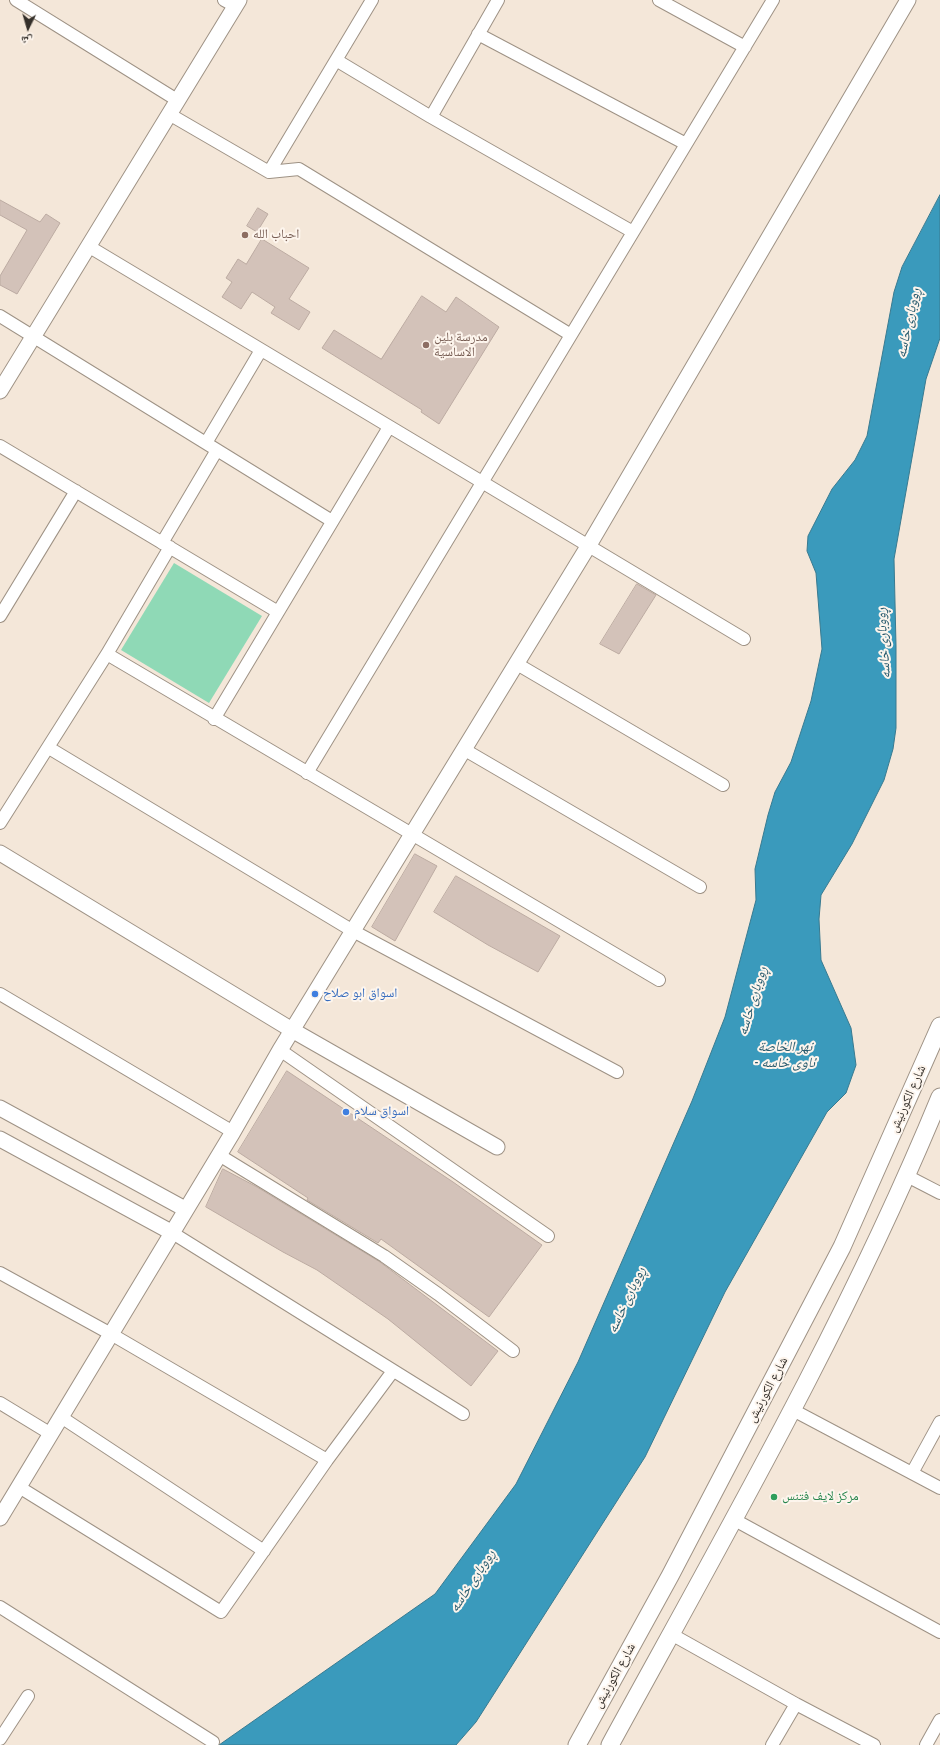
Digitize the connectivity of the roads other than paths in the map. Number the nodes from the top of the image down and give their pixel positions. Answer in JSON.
{"nodes":[{"id":1,"x":16,"y":0,"type":"edge"},
{"id":2,"x":372,"y":0,"type":"edge"},
{"id":3,"x":498,"y":0,"type":"edge"},
{"id":4,"x":659,"y":0,"type":"edge"},
{"id":5,"x":773,"y":0,"type":"edge"},
{"id":6,"x":233,"y":2,"type":"edge"},
{"id":7,"x":903,"y":2,"type":"edge"},
{"id":8,"x":478,"y":34,"type":"junction"},
{"id":9,"x":745,"y":47,"type":"junction"},
{"id":10,"x":336,"y":60,"type":"junction"},
{"id":11,"x":178,"y":100,"type":"junction"},
{"id":12,"x":169,"y":114,"type":"junction"},
{"id":13,"x":431,"y":117,"type":"junction"},
{"id":14,"x":686,"y":144,"type":"junction"},
{"id":15,"x":269,"y":172,"type":"junction"},
{"id":16,"x":633,"y":232,"type":"junction"},
{"id":17,"x":88,"y":246,"type":"junction"},
{"id":18,"x":0,"y":316,"type":"edge"},
{"id":19,"x":571,"y":335,"type":"junction"},
{"id":20,"x":34,"y":336,"type":"junction"},
{"id":21,"x":261,"y":350,"type":"junction"},
{"id":22,"x":0,"y":391,"type":"edge"},
{"id":23,"x":389,"y":427,"type":"junction"},
{"id":24,"x":206,"y":442,"type":"junction"},
{"id":25,"x":0,"y":446,"type":"edge"},
{"id":26,"x":217,"y":450,"type":"junction"},
{"id":27,"x":482,"y":483,"type":"junction"},
{"id":28,"x":76,"y":491,"type":"junction"},
{"id":29,"x":332,"y":521,"type":"junction"},
{"id":30,"x":166,"y":545,"type":"junction"},
{"id":31,"x":588,"y":545,"type":"junction"},
{"id":32,"x":278,"y":612,"type":"junction"},
{"id":33,"x":0,"y":616,"type":"edge"},
{"id":34,"x":744,"y":639,"type":"dead end"},
{"id":35,"x":107,"y":654,"type":"junction"},
{"id":36,"x":517,"y":664,"type":"junction"},
{"id":37,"x":214,"y":719,"type":"junction"},
{"id":38,"x":48,"y":748,"type":"junction"},
{"id":39,"x":465,"y":750,"type":"junction"},
{"id":40,"x":307,"y":773,"type":"junction"},
{"id":41,"x":723,"y":785,"type":"dead end"},
{"id":42,"x":0,"y":823,"type":"edge"},
{"id":43,"x":412,"y":835,"type":"junction"},
{"id":44,"x":2,"y":857,"type":"edge"},
{"id":45,"x":700,"y":888,"type":"dead end"},
{"id":46,"x":353,"y":931,"type":"junction"},
{"id":47,"x":659,"y":980,"type":"dead end"},
{"id":48,"x":0,"y":994,"type":"edge"},
{"id":49,"x":940,"y":1026,"type":"edge"},
{"id":50,"x":292,"y":1030,"type":"junction"},
{"id":51,"x":280,"y":1050,"type":"junction"},
{"id":52,"x":617,"y":1072,"type":"dead end"},
{"id":53,"x":940,"y":1097,"type":"edge"},
{"id":54,"x":0,"y":1108,"type":"edge"},
{"id":55,"x":233,"y":1132,"type":"junction"},
{"id":56,"x":0,"y":1139,"type":"edge"},
{"id":57,"x":497,"y":1147,"type":"dead end"},
{"id":58,"x":219,"y":1154,"type":"junction"},
{"id":59,"x":907,"y":1176,"type":"junction"},
{"id":60,"x":940,"y":1193,"type":"edge"},
{"id":61,"x":185,"y":1209,"type":"junction"},
{"id":62,"x":171,"y":1232,"type":"junction"},
{"id":63,"x":548,"y":1236,"type":"dead end"},
{"id":64,"x":0,"y":1273,"type":"edge"},
{"id":65,"x":111,"y":1334,"type":"junction"},
{"id":66,"x":513,"y":1351,"type":"dead end"},
{"id":67,"x":393,"y":1371,"type":"junction"},
{"id":68,"x":0,"y":1404,"type":"edge"},
{"id":69,"x":791,"y":1409,"type":"junction"},
{"id":70,"x":463,"y":1414,"type":"dead end"},
{"id":71,"x":62,"y":1417,"type":"junction"},
{"id":72,"x":940,"y":1422,"type":"edge"},
{"id":73,"x":51,"y":1434,"type":"junction"},
{"id":74,"x":327,"y":1460,"type":"junction"},
{"id":75,"x":912,"y":1473,"type":"junction"},
{"id":76,"x":19,"y":1487,"type":"junction"},
{"id":77,"x":940,"y":1488,"type":"edge"},
{"id":78,"x":0,"y":1518,"type":"edge"},
{"id":79,"x":733,"y":1519,"type":"junction"},
{"id":80,"x":264,"y":1551,"type":"junction"},
{"id":81,"x":0,"y":1606,"type":"edge"},
{"id":82,"x":940,"y":1632,"type":"edge"},
{"id":83,"x":671,"y":1634,"type":"junction"},
{"id":84,"x":28,"y":1696,"type":"dead end"},
{"id":85,"x":796,"y":1704,"type":"junction"},
{"id":86,"x":940,"y":1720,"type":"edge"},
{"id":87,"x":0,"y":1739,"type":"edge"},
{"id":88,"x":213,"y":1742,"type":"dead end"},
{"id":89,"x":860,"y":1742,"type":"edge"},
{"id":90,"x":577,"y":1745,"type":"edge"},
{"id":91,"x":610,"y":1745,"type":"edge"},
{"id":92,"x":772,"y":1745,"type":"edge"},
{"id":93,"x":874,"y":1745,"type":"edge"},
{"id":94,"x":926,"y":1745,"type":"edge"}],
"edges":[{"from":1,"to":11,"type":"street"},
{"from":2,"to":10,"type":"street"},
{"from":3,"to":8,"type":"street"},
{"from":4,"to":9,"type":"street"},
{"from":5,"to":9,"type":"street"},
{"from":6,"to":11,"type":"street"},
{"from":7,"to":31,"type":"street"},
{"from":8,"to":13,"type":"street"},
{"from":8,"to":14,"type":"street"},
{"from":9,"to":14,"type":"street"},
{"from":10,"to":13,"type":"street"},
{"from":10,"to":15,"type":"street"},
{"from":11,"to":12,"type":"street"},
{"from":12,"to":15,"type":"street"},
{"from":12,"to":17,"type":"street"},
{"from":13,"to":16,"type":"street"},
{"from":14,"to":16,"type":"street"},
{"from":15,"to":19,"type":"street"},
{"from":16,"to":19,"type":"street"},
{"from":17,"to":20,"type":"street"},
{"from":17,"to":21,"type":"street"},
{"from":18,"to":20,"type":"street"},
{"from":19,"to":27,"type":"street"},
{"from":20,"to":22,"type":"street"},
{"from":20,"to":24,"type":"street"},
{"from":21,"to":23,"type":"street"},
{"from":21,"to":24,"type":"street"},
{"from":23,"to":27,"type":"street"},
{"from":23,"to":29,"type":"street"},
{"from":24,"to":26,"type":"street"},
{"from":25,"to":28,"type":"street"},
{"from":26,"to":29,"type":"street"},
{"from":26,"to":30,"type":"street"},
{"from":27,"to":31,"type":"street"},
{"from":27,"to":40,"type":"street"},
{"from":28,"to":30,"type":"street"},
{"from":28,"to":33,"type":"street"},
{"from":29,"to":32,"type":"street"},
{"from":30,"to":32,"type":"street"},
{"from":30,"to":35,"type":"street"},
{"from":31,"to":34,"type":"street"},
{"from":31,"to":36,"type":"street"},
{"from":32,"to":37,"type":"street"},
{"from":35,"to":37,"type":"street"},
{"from":35,"to":38,"type":"street"},
{"from":36,"to":39,"type":"street"},
{"from":36,"to":41,"type":"street"},
{"from":37,"to":40,"type":"street"},
{"from":38,"to":42,"type":"street"},
{"from":38,"to":46,"type":"street"},
{"from":39,"to":43,"type":"street"},
{"from":39,"to":45,"type":"street"},
{"from":40,"to":43,"type":"street"},
{"from":43,"to":46,"type":"street"},
{"from":43,"to":47,"type":"street"},
{"from":44,"to":50,"type":"street"},
{"from":46,"to":50,"type":"street"},
{"from":46,"to":52,"type":"street"},
{"from":48,"to":55,"type":"street"},
{"from":49,"to":90,"type":"main road","name":"شارع الكورنيش"},
{"from":50,"to":51,"type":"street"},
{"from":50,"to":57,"type":"street"},
{"from":51,"to":55,"type":"street"},
{"from":51,"to":63,"type":"street"},
{"from":53,"to":59,"type":"main road"},
{"from":54,"to":61,"type":"street"},
{"from":55,"to":58,"type":"street"},
{"from":56,"to":62,"type":"street"},
{"from":58,"to":61,"type":"street"},
{"from":58,"to":66,"type":"street"},
{"from":59,"to":60,"type":"street"},
{"from":59,"to":69,"type":"main road"},
{"from":61,"to":62,"type":"street"},
{"from":62,"to":65,"type":"street"},
{"from":62,"to":67,"type":"street"},
{"from":64,"to":65,"type":"street"},
{"from":65,"to":71,"type":"street"},
{"from":65,"to":74,"type":"street"},
{"from":67,"to":70,"type":"street"},
{"from":67,"to":74,"type":"street"},
{"from":68,"to":73,"type":"street"},
{"from":69,"to":75,"type":"street"},
{"from":69,"to":79,"type":"main road"},
{"from":71,"to":73,"type":"street"},
{"from":71,"to":80,"type":"street"},
{"from":72,"to":75,"type":"street"},
{"from":73,"to":76,"type":"street"},
{"from":74,"to":80,"type":"street"},
{"from":75,"to":77,"type":"street"},
{"from":76,"to":78,"type":"street"},
{"from":76,"to":80,"type":"street"},
{"from":79,"to":82,"type":"street"},
{"from":79,"to":83,"type":"main road"},
{"from":81,"to":88,"type":"street"},
{"from":83,"to":85,"type":"street"},
{"from":83,"to":91,"type":"main road"},
{"from":84,"to":87,"type":"street"},
{"from":85,"to":89,"type":"street"},
{"from":85,"to":92,"type":"street"},
{"from":86,"to":94,"type":"street"},
{"from":89,"to":93,"type":"street"}]}
